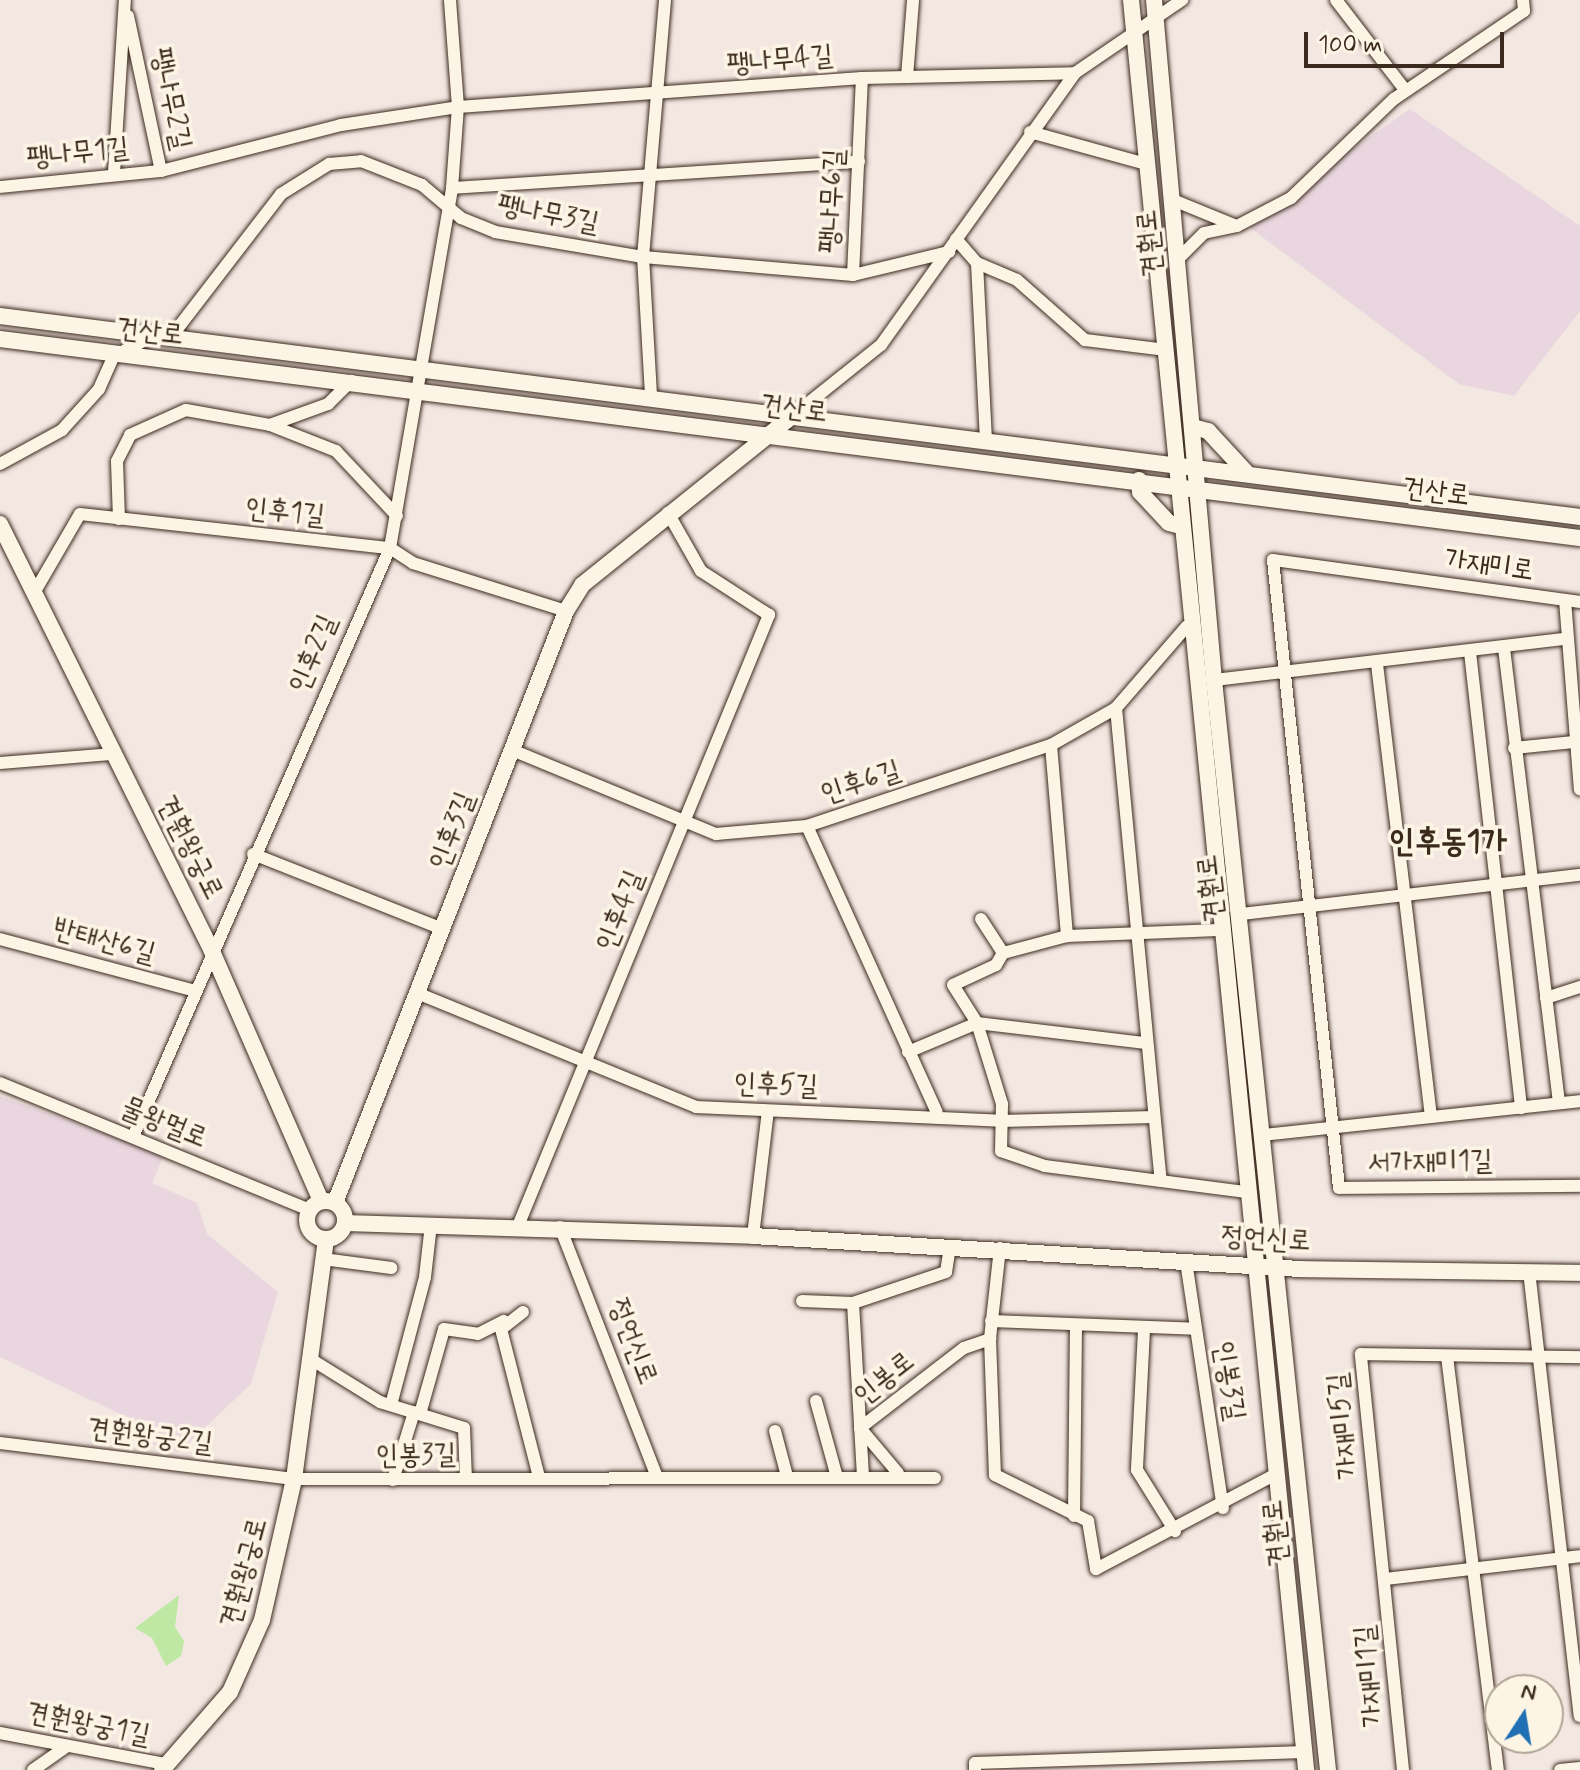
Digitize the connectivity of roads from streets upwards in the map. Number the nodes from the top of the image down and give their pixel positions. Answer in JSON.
{"nodes":[{"id":1,"x":450,"y":0,"type":"edge"},
{"id":2,"x":665,"y":0,"type":"edge"},
{"id":3,"x":913,"y":0,"type":"edge"},
{"id":4,"x":1131,"y":0,"type":"edge"},
{"id":5,"x":1154,"y":0,"type":"edge"},
{"id":6,"x":1182,"y":0,"type":"edge"},
{"id":7,"x":1336,"y":0,"type":"edge"},
{"id":8,"x":1523,"y":0,"type":"edge"},
{"id":9,"x":129,"y":1,"type":"edge"},
{"id":10,"x":1155,"y":21,"type":"junction"},
{"id":11,"x":1135,"y":38,"type":"junction"},
{"id":12,"x":1075,"y":73,"type":"junction"},
{"id":13,"x":907,"y":77,"type":"junction"},
{"id":14,"x":862,"y":78,"type":"junction"},
{"id":15,"x":1405,"y":90,"type":"junction"},
{"id":16,"x":657,"y":95,"type":"junction"},
{"id":17,"x":458,"y":107,"type":"junction"},
{"id":18,"x":1030,"y":132,"type":"junction"},
{"id":19,"x":859,"y":162,"type":"junction"},
{"id":20,"x":1146,"y":164,"type":"junction"},
{"id":21,"x":161,"y":171,"type":"junction"},
{"id":22,"x":650,"y":172,"type":"junction"},
{"id":23,"x":114,"y":173,"type":"junction"},
{"id":24,"x":0,"y":187,"type":"edge"},
{"id":25,"x":452,"y":188,"type":"junction"},
{"id":26,"x":1173,"y":200,"type":"junction"},
{"id":27,"x":448,"y":207,"type":"junction"},
{"id":28,"x":1206,"y":218,"type":"junction"},
{"id":29,"x":1237,"y":226,"type":"junction"},
{"id":30,"x":1207,"y":232,"type":"junction"},
{"id":31,"x":956,"y":239,"type":"junction"},
{"id":32,"x":949,"y":252,"type":"junction"},
{"id":33,"x":643,"y":257,"type":"junction"},
{"id":34,"x":1179,"y":258,"type":"junction"},
{"id":35,"x":977,"y":263,"type":"junction"},
{"id":36,"x":853,"y":275,"type":"junction"},
{"id":37,"x":0,"y":316,"type":"edge"},
{"id":38,"x":163,"y":336,"type":"junction"},
{"id":39,"x":0,"y":339,"type":"edge"},
{"id":40,"x":1166,"y":350,"type":"junction"},
{"id":41,"x":114,"y":356,"type":"junction"},
{"id":42,"x":420,"y":366,"type":"junction"},
{"id":43,"x":351,"y":381,"type":"junction"},
{"id":44,"x":417,"y":388,"type":"junction"},
{"id":45,"x":651,"y":395,"type":"junction"},
{"id":46,"x":796,"y":413,"type":"junction"},
{"id":47,"x":270,"y":425,"type":"junction"},
{"id":48,"x":1193,"y":427,"type":"junction"},
{"id":49,"x":770,"y":433,"type":"junction"},
{"id":50,"x":986,"y":440,"type":"junction"},
{"id":51,"x":1177,"y":463,"type":"junction"},
{"id":52,"x":0,"y":464,"type":"edge"},
{"id":53,"x":1197,"y":466,"type":"junction"},
{"id":54,"x":1246,"y":472,"type":"junction"},
{"id":55,"x":1139,"y":480,"type":"junction"},
{"id":56,"x":1178,"y":485,"type":"junction"},
{"id":57,"x":1199,"y":488,"type":"junction"},
{"id":58,"x":668,"y":513,"type":"junction"},
{"id":59,"x":397,"y":516,"type":"junction"},
{"id":60,"x":1580,"y":517,"type":"edge"},
{"id":61,"x":119,"y":519,"type":"junction"},
{"id":62,"x":0,"y":524,"type":"edge"},
{"id":63,"x":1181,"y":526,"type":"junction"},
{"id":64,"x":1580,"y":538,"type":"edge"},
{"id":65,"x":390,"y":548,"type":"junction"},
{"id":66,"x":34,"y":593,"type":"junction"},
{"id":67,"x":1565,"y":600,"type":"junction"},
{"id":68,"x":1580,"y":602,"type":"edge"},
{"id":69,"x":566,"y":611,"type":"junction"},
{"id":70,"x":1187,"y":626,"type":"junction"},
{"id":71,"x":1562,"y":639,"type":"junction"},
{"id":72,"x":1504,"y":648,"type":"junction"},
{"id":73,"x":1470,"y":652,"type":"junction"},
{"id":74,"x":1377,"y":664,"type":"junction"},
{"id":75,"x":1280,"y":673,"type":"junction"},
{"id":76,"x":1214,"y":680,"type":"junction"},
{"id":77,"x":1116,"y":708,"type":"junction"},
{"id":78,"x":1574,"y":742,"type":"junction"},
{"id":79,"x":1051,"y":745,"type":"junction"},
{"id":80,"x":1514,"y":748,"type":"junction"},
{"id":81,"x":512,"y":750,"type":"junction"},
{"id":82,"x":111,"y":754,"type":"junction"},
{"id":83,"x":0,"y":763,"type":"edge"},
{"id":84,"x":1580,"y":789,"type":"edge"},
{"id":85,"x":685,"y":818,"type":"junction"},
{"id":86,"x":807,"y":826,"type":"junction"},
{"id":87,"x":253,"y":854,"type":"junction"},
{"id":88,"x":1580,"y":875,"type":"edge"},
{"id":89,"x":1530,"y":880,"type":"junction"},
{"id":90,"x":1495,"y":884,"type":"junction"},
{"id":91,"x":1406,"y":895,"type":"junction"},
{"id":92,"x":1310,"y":906,"type":"junction"},
{"id":93,"x":1241,"y":914,"type":"junction"},
{"id":94,"x":981,"y":919,"type":"dead end"},
{"id":95,"x":442,"y":929,"type":"junction"},
{"id":96,"x":1218,"y":930,"type":"junction"},
{"id":97,"x":1135,"y":934,"type":"junction"},
{"id":98,"x":1067,"y":936,"type":"junction"},
{"id":99,"x":0,"y":939,"type":"edge"},
{"id":100,"x":211,"y":949,"type":"junction"},
{"id":101,"x":1003,"y":953,"type":"junction"},
{"id":102,"x":1580,"y":987,"type":"edge"},
{"id":103,"x":195,"y":991,"type":"junction"},
{"id":104,"x":417,"y":993,"type":"junction"},
{"id":105,"x":1546,"y":998,"type":"junction"},
{"id":106,"x":977,"y":1023,"type":"junction"},
{"id":107,"x":1144,"y":1043,"type":"junction"},
{"id":108,"x":908,"y":1052,"type":"junction"},
{"id":109,"x":586,"y":1059,"type":"junction"},
{"id":110,"x":0,"y":1083,"type":"edge"},
{"id":111,"x":1580,"y":1101,"type":"edge"},
{"id":112,"x":1559,"y":1103,"type":"junction"},
{"id":113,"x":1521,"y":1108,"type":"junction"},
{"id":114,"x":768,"y":1111,"type":"junction"},
{"id":115,"x":937,"y":1112,"type":"junction"},
{"id":116,"x":1154,"y":1117,"type":"junction"},
{"id":117,"x":1431,"y":1117,"type":"junction"},
{"id":118,"x":1001,"y":1121,"type":"junction"},
{"id":119,"x":1334,"y":1129,"type":"junction"},
{"id":120,"x":1263,"y":1135,"type":"junction"},
{"id":121,"x":133,"y":1137,"type":"junction"},
{"id":122,"x":1161,"y":1181,"type":"junction"},
{"id":123,"x":1580,"y":1186,"type":"edge"},
{"id":124,"x":1246,"y":1192,"type":"junction"},
{"id":125,"x":322,"y":1205,"type":"junction"},
{"id":126,"x":345,"y":1223,"type":"junction"},
{"id":127,"x":431,"y":1224,"type":"junction"},
{"id":128,"x":518,"y":1226,"type":"junction"},
{"id":129,"x":560,"y":1227,"type":"junction"},
{"id":130,"x":753,"y":1236,"type":"junction"},
{"id":131,"x":326,"y":1239,"type":"junction"},
{"id":132,"x":950,"y":1246,"type":"junction"},
{"id":133,"x":1000,"y":1248,"type":"junction"},
{"id":134,"x":323,"y":1259,"type":"junction"},
{"id":135,"x":1186,"y":1261,"type":"junction"},
{"id":136,"x":1257,"y":1266,"type":"junction"},
{"id":137,"x":1276,"y":1267,"type":"junction"},
{"id":138,"x":391,"y":1268,"type":"dead end"},
{"id":139,"x":1529,"y":1271,"type":"junction"},
{"id":140,"x":1580,"y":1273,"type":"edge"},
{"id":141,"x":802,"y":1301,"type":"dead end"},
{"id":142,"x":853,"y":1303,"type":"junction"},
{"id":143,"x":523,"y":1312,"type":"dead end"},
{"id":144,"x":504,"y":1321,"type":"junction"},
{"id":145,"x":991,"y":1321,"type":"junction"},
{"id":146,"x":1076,"y":1327,"type":"junction"},
{"id":147,"x":1196,"y":1329,"type":"junction"},
{"id":148,"x":1144,"y":1330,"type":"junction"},
{"id":149,"x":990,"y":1339,"type":"junction"},
{"id":150,"x":1447,"y":1356,"type":"junction"},
{"id":151,"x":1539,"y":1357,"type":"junction"},
{"id":152,"x":1580,"y":1357,"type":"edge"},
{"id":153,"x":309,"y":1358,"type":"junction"},
{"id":154,"x":816,"y":1401,"type":"dead end"},
{"id":155,"x":391,"y":1405,"type":"junction"},
{"id":156,"x":417,"y":1413,"type":"junction"},
{"id":157,"x":860,"y":1428,"type":"junction"},
{"id":158,"x":775,"y":1431,"type":"dead end"},
{"id":159,"x":0,"y":1443,"type":"edge"},
{"id":160,"x":898,"y":1473,"type":"junction"},
{"id":161,"x":656,"y":1475,"type":"junction"},
{"id":162,"x":1274,"y":1475,"type":"junction"},
{"id":163,"x":787,"y":1476,"type":"junction"},
{"id":164,"x":539,"y":1477,"type":"junction"},
{"id":165,"x":837,"y":1477,"type":"junction"},
{"id":166,"x":863,"y":1477,"type":"junction"},
{"id":167,"x":935,"y":1478,"type":"dead end"},
{"id":168,"x":294,"y":1479,"type":"junction"},
{"id":169,"x":466,"y":1479,"type":"junction"},
{"id":170,"x":393,"y":1480,"type":"junction"},
{"id":171,"x":1223,"y":1508,"type":"junction"},
{"id":172,"x":1074,"y":1516,"type":"junction"},
{"id":173,"x":1175,"y":1531,"type":"junction"},
{"id":174,"x":1580,"y":1556,"type":"edge"},
{"id":175,"x":1562,"y":1558,"type":"junction"},
{"id":176,"x":1474,"y":1568,"type":"junction"},
{"id":177,"x":1385,"y":1579,"type":"junction"},
{"id":178,"x":1580,"y":1716,"type":"edge"},
{"id":179,"x":0,"y":1733,"type":"edge"},
{"id":180,"x":67,"y":1746,"type":"junction"},
{"id":181,"x":1304,"y":1752,"type":"junction"},
{"id":182,"x":1138,"y":1765,"type":"edge"},
{"id":183,"x":164,"y":1767,"type":"edge"},
{"id":184,"x":975,"y":1767,"type":"edge"},
{"id":185,"x":1580,"y":1768,"type":"edge"},
{"id":186,"x":33,"y":1770,"type":"edge"},
{"id":187,"x":1306,"y":1770,"type":"edge"},
{"id":188,"x":1328,"y":1770,"type":"edge"},
{"id":189,"x":1403,"y":1770,"type":"edge"},
{"id":190,"x":1498,"y":1770,"type":"edge"},
{"id":191,"x":1560,"y":1770,"type":"edge"}],
"edges":[{"from":1,"to":17,"type":"street"},
{"from":2,"to":16,"type":"street"},
{"from":3,"to":13,"type":"street"},
{"from":4,"to":11,"type":"street","name":"견훤로"},
{"from":5,"to":10,"type":"street","name":"견훤로"},
{"from":6,"to":10,"type":"street"},
{"from":7,"to":15,"type":"street"},
{"from":8,"to":15,"type":"street"},
{"from":9,"to":21,"type":"street","name":"팽나무2길"},
{"from":9,"to":23,"type":"street","name":"팽나무2길"},
{"from":10,"to":11,"type":"street"},
{"from":10,"to":26,"type":"street","name":"견훤로"},
{"from":11,"to":12,"type":"street"},
{"from":11,"to":20,"type":"street","name":"견훤로"},
{"from":12,"to":13,"type":"street"},
{"from":12,"to":18,"type":"street"},
{"from":13,"to":14,"type":"street","name":"팽나무4길"},
{"from":14,"to":16,"type":"street","name":"팽나무4길"},
{"from":14,"to":19,"type":"street","name":"팽나무6길"},
{"from":15,"to":29,"type":"street"},
{"from":16,"to":17,"type":"street","name":"팽나무4길"},
{"from":16,"to":22,"type":"street"},
{"from":17,"to":21,"type":"street","name":"팽나무2길"},
{"from":17,"to":25,"type":"street"},
{"from":18,"to":20,"type":"street"},
{"from":18,"to":31,"type":"street"},
{"from":19,"to":22,"type":"street"},
{"from":19,"to":36,"type":"street","name":"팽나무6길"},
{"from":20,"to":40,"type":"street","name":"견훤로"},
{"from":21,"to":23,"type":"street","name":"팽나무1길"},
{"from":22,"to":25,"type":"street"},
{"from":22,"to":33,"type":"street"},
{"from":23,"to":24,"type":"street","name":"팽나무1길"},
{"from":25,"to":27,"type":"street"},
{"from":26,"to":28,"type":"street"},
{"from":26,"to":34,"type":"street","name":"견훤로"},
{"from":27,"to":33,"type":"street","name":"팽나무3길"},
{"from":27,"to":38,"type":"street","name":"건산로"},
{"from":27,"to":42,"type":"street"},
{"from":28,"to":29,"type":"street"},
{"from":28,"to":30,"type":"street"},
{"from":29,"to":30,"type":"street"},
{"from":30,"to":34,"type":"street"},
{"from":31,"to":32,"type":"street"},
{"from":31,"to":35,"type":"street"},
{"from":32,"to":36,"type":"street","name":"팽나무6길"},
{"from":32,"to":46,"type":"street"},
{"from":33,"to":36,"type":"street"},
{"from":33,"to":45,"type":"street"},
{"from":34,"to":48,"type":"street","name":"견훤로"},
{"from":35,"to":40,"type":"street"},
{"from":35,"to":50,"type":"street"},
{"from":37,"to":38,"type":"street","name":"건산로"},
{"from":38,"to":41,"type":"street"},
{"from":38,"to":42,"type":"street","name":"건산로"},
{"from":39,"to":41,"type":"street","name":"건산로"},
{"from":40,"to":51,"type":"street","name":"견훤로"},
{"from":41,"to":43,"type":"street","name":"건산로"},
{"from":41,"to":52,"type":"street"},
{"from":42,"to":44,"type":"street","name":"인후2길"},
{"from":42,"to":45,"type":"street","name":"건산로"},
{"from":43,"to":44,"type":"street","name":"건산로"},
{"from":43,"to":47,"type":"street"},
{"from":44,"to":49,"type":"street","name":"건산로"},
{"from":44,"to":59,"type":"street","name":"인후2길"},
{"from":45,"to":46,"type":"street","name":"건산로"},
{"from":46,"to":49,"type":"street","name":"인후3길"},
{"from":46,"to":50,"type":"street","name":"건산로"},
{"from":47,"to":59,"type":"street"},
{"from":47,"to":61,"type":"street"},
{"from":48,"to":53,"type":"street","name":"견훤로"},
{"from":48,"to":54,"type":"street"},
{"from":49,"to":55,"type":"street","name":"건산로"},
{"from":49,"to":58,"type":"street","name":"인후3길"},
{"from":50,"to":51,"type":"street","name":"건산로"},
{"from":51,"to":53,"type":"street","name":"건산로"},
{"from":51,"to":56,"type":"street","name":"견훤로"},
{"from":53,"to":54,"type":"street","name":"건산로"},
{"from":53,"to":57,"type":"street","name":"견훤로"},
{"from":54,"to":60,"type":"street","name":"건산로"},
{"from":55,"to":56,"type":"street","name":"건산로"},
{"from":55,"to":63,"type":"street"},
{"from":56,"to":57,"type":"street","name":"건산로"},
{"from":56,"to":63,"type":"street","name":"견훤로"},
{"from":57,"to":64,"type":"street","name":"건산로"},
{"from":57,"to":76,"type":"street","name":"견훤로"},
{"from":58,"to":69,"type":"street","name":"인후3길"},
{"from":58,"to":85,"type":"street","name":"인후4길"},
{"from":59,"to":65,"type":"street","name":"인후2길"},
{"from":61,"to":65,"type":"street","name":"인후1길"},
{"from":61,"to":66,"type":"street","name":"인후1길"},
{"from":62,"to":66,"type":"street","name":"견훤왕궁로"},
{"from":63,"to":70,"type":"street","name":"견훤로"},
{"from":65,"to":69,"type":"street","name":"인후1길"},
{"from":65,"to":87,"type":"street","name":"인후2길"},
{"from":66,"to":82,"type":"street","name":"견훤왕궁로"},
{"from":67,"to":68,"type":"street","name":"가재미로"},
{"from":67,"to":71,"type":"street"},
{"from":67,"to":75,"type":"street","name":"가재미로"},
{"from":69,"to":81,"type":"street","name":"인후3길"},
{"from":70,"to":77,"type":"street","name":"인후6길"},
{"from":70,"to":96,"type":"street","name":"견훤로"},
{"from":71,"to":72,"type":"street"},
{"from":71,"to":78,"type":"street"},
{"from":72,"to":73,"type":"street"},
{"from":72,"to":80,"type":"street"},
{"from":73,"to":74,"type":"street"},
{"from":73,"to":90,"type":"street"},
{"from":74,"to":75,"type":"street"},
{"from":74,"to":91,"type":"street","name":"서가재미1길"},
{"from":75,"to":76,"type":"street"},
{"from":75,"to":92,"type":"street","name":"서가재미1길"},
{"from":76,"to":93,"type":"street","name":"견훤로"},
{"from":77,"to":79,"type":"street","name":"인후6길"},
{"from":77,"to":97,"type":"street"},
{"from":78,"to":80,"type":"street"},
{"from":78,"to":84,"type":"street"},
{"from":79,"to":86,"type":"street","name":"인후6길"},
{"from":79,"to":98,"type":"street"},
{"from":80,"to":89,"type":"street"},
{"from":81,"to":85,"type":"street","name":"인후6길"},
{"from":81,"to":95,"type":"street","name":"인후3길"},
{"from":82,"to":83,"type":"street"},
{"from":82,"to":100,"type":"street","name":"견훤왕궁로"},
{"from":85,"to":86,"type":"street","name":"인후6길"},
{"from":85,"to":109,"type":"street","name":"인후4길"},
{"from":86,"to":108,"type":"street"},
{"from":87,"to":95,"type":"street"},
{"from":87,"to":100,"type":"street","name":"인후2길"},
{"from":88,"to":89,"type":"street"},
{"from":89,"to":90,"type":"street"},
{"from":89,"to":105,"type":"street"},
{"from":90,"to":91,"type":"street"},
{"from":90,"to":113,"type":"street"},
{"from":91,"to":92,"type":"street"},
{"from":91,"to":117,"type":"street","name":"서가재미1길"},
{"from":92,"to":93,"type":"street"},
{"from":92,"to":119,"type":"street","name":"서가재미1길"},
{"from":93,"to":120,"type":"street","name":"견훤로"},
{"from":94,"to":101,"type":"street"},
{"from":95,"to":104,"type":"street","name":"인후3길"},
{"from":96,"to":97,"type":"street"},
{"from":96,"to":124,"type":"street","name":"견훤로"},
{"from":97,"to":98,"type":"street"},
{"from":97,"to":107,"type":"street"},
{"from":98,"to":101,"type":"street"},
{"from":99,"to":103,"type":"street","name":"반태산6길"},
{"from":100,"to":103,"type":"street","name":"인후2길"},
{"from":100,"to":125,"type":"street","name":"견훤왕궁로"},
{"from":101,"to":106,"type":"street"},
{"from":102,"to":105,"type":"street"},
{"from":103,"to":121,"type":"street","name":"인후2길"},
{"from":104,"to":109,"type":"street","name":"인후5길"},
{"from":104,"to":125,"type":"street","name":"인후3길"},
{"from":105,"to":112,"type":"street"},
{"from":106,"to":107,"type":"street"},
{"from":106,"to":108,"type":"street"},
{"from":106,"to":118,"type":"street"},
{"from":107,"to":116,"type":"street"},
{"from":108,"to":115,"type":"street"},
{"from":109,"to":114,"type":"street","name":"인후5길"},
{"from":109,"to":128,"type":"street","name":"인후4길"},
{"from":110,"to":121,"type":"street","name":"물왕멀로"},
{"from":111,"to":112,"type":"street","name":"서가재미1길"},
{"from":112,"to":113,"type":"street","name":"서가재미1길"},
{"from":113,"to":117,"type":"street","name":"서가재미1길"},
{"from":114,"to":115,"type":"street","name":"인후5길"},
{"from":114,"to":130,"type":"street"},
{"from":115,"to":118,"type":"street","name":"인후5길"},
{"from":116,"to":118,"type":"street","name":"인후5길"},
{"from":116,"to":122,"type":"street"},
{"from":117,"to":119,"type":"street","name":"서가재미1길"},
{"from":118,"to":122,"type":"street"},
{"from":119,"to":120,"type":"street","name":"서가재미1길"},
{"from":119,"to":123,"type":"street","name":"서가재미1길"},
{"from":120,"to":137,"type":"street","name":"견훤로"},
{"from":121,"to":125,"type":"street","name":"물왕멀로"},
{"from":122,"to":124,"type":"street"},
{"from":124,"to":136,"type":"street","name":"견훤로"},
{"from":125,"to":126,"type":"street"},
{"from":125,"to":131,"type":"street"},
{"from":126,"to":127,"type":"street","name":"정언신로"},
{"from":126,"to":131,"type":"street"},
{"from":127,"to":128,"type":"street","name":"정언신로"},
{"from":127,"to":155,"type":"street"},
{"from":128,"to":129,"type":"street","name":"정언신로"},
{"from":129,"to":130,"type":"street","name":"정언신로"},
{"from":129,"to":161,"type":"street","name":"정언신로"},
{"from":130,"to":132,"type":"street","name":"정언신로"},
{"from":131,"to":134,"type":"street","name":"견훤왕궁로"},
{"from":132,"to":133,"type":"street","name":"정언신로"},
{"from":132,"to":142,"type":"street"},
{"from":133,"to":135,"type":"street","name":"정언신로"},
{"from":133,"to":145,"type":"street"},
{"from":134,"to":138,"type":"street"},
{"from":134,"to":153,"type":"street","name":"견훤왕궁로"},
{"from":135,"to":136,"type":"street","name":"정언신로"},
{"from":135,"to":147,"type":"street","name":"인봉3길"},
{"from":136,"to":137,"type":"street","name":"정언신로"},
{"from":136,"to":162,"type":"street","name":"견훤로"},
{"from":137,"to":139,"type":"street","name":"정언신로"},
{"from":137,"to":188,"type":"street","name":"견훤로"},
{"from":139,"to":140,"type":"street","name":"정언신로"},
{"from":139,"to":151,"type":"street"},
{"from":141,"to":142,"type":"street"},
{"from":142,"to":157,"type":"street"},
{"from":143,"to":144,"type":"street"},
{"from":144,"to":156,"type":"street"},
{"from":144,"to":164,"type":"street"},
{"from":145,"to":146,"type":"street"},
{"from":145,"to":149,"type":"street"},
{"from":146,"to":148,"type":"street"},
{"from":146,"to":172,"type":"street"},
{"from":147,"to":148,"type":"street"},
{"from":147,"to":171,"type":"street","name":"인봉3길"},
{"from":148,"to":173,"type":"street"},
{"from":149,"to":157,"type":"street","name":"인봉로"},
{"from":149,"to":172,"type":"street"},
{"from":150,"to":151,"type":"street","name":"가재미5길"},
{"from":150,"to":176,"type":"street"},
{"from":150,"to":177,"type":"street","name":"가재미5길"},
{"from":151,"to":152,"type":"street","name":"가재미5길"},
{"from":151,"to":175,"type":"street"},
{"from":153,"to":155,"type":"street"},
{"from":153,"to":168,"type":"street","name":"견훤왕궁로"},
{"from":154,"to":165,"type":"street"},
{"from":155,"to":156,"type":"street"},
{"from":156,"to":169,"type":"street"},
{"from":156,"to":170,"type":"street"},
{"from":157,"to":160,"type":"street","name":"인봉로"},
{"from":157,"to":166,"type":"street"},
{"from":158,"to":163,"type":"street"},
{"from":159,"to":168,"type":"street","name":"견훤왕궁2길"},
{"from":160,"to":166,"type":"street","name":"인봉3길"},
{"from":160,"to":167,"type":"street","name":"인봉3길"},
{"from":161,"to":163,"type":"street","name":"인봉3길"},
{"from":161,"to":164,"type":"street","name":"인봉3길"},
{"from":162,"to":171,"type":"street"},
{"from":162,"to":181,"type":"street","name":"견훤로"},
{"from":163,"to":165,"type":"street","name":"인봉3길"},
{"from":164,"to":169,"type":"street","name":"인봉3길"},
{"from":165,"to":166,"type":"street","name":"인봉3길"},
{"from":168,"to":170,"type":"street","name":"인봉3길"},
{"from":168,"to":183,"type":"street","name":"견훤왕궁로"},
{"from":169,"to":170,"type":"street","name":"인봉3길"},
{"from":171,"to":173,"type":"street"},
{"from":172,"to":173,"type":"street"},
{"from":174,"to":175,"type":"street"},
{"from":175,"to":176,"type":"street"},
{"from":175,"to":178,"type":"street"},
{"from":176,"to":177,"type":"street"},
{"from":176,"to":190,"type":"street"},
{"from":177,"to":189,"type":"street","name":"가재미1길"},
{"from":179,"to":180,"type":"street","name":"견훤왕궁1길"},
{"from":180,"to":183,"type":"street","name":"견훤왕궁1길"},
{"from":180,"to":186,"type":"street"},
{"from":181,"to":182,"type":"street"},
{"from":181,"to":187,"type":"street","name":"견훤로"},
{"from":182,"to":184,"type":"street"},
{"from":185,"to":191,"type":"street"}]}
